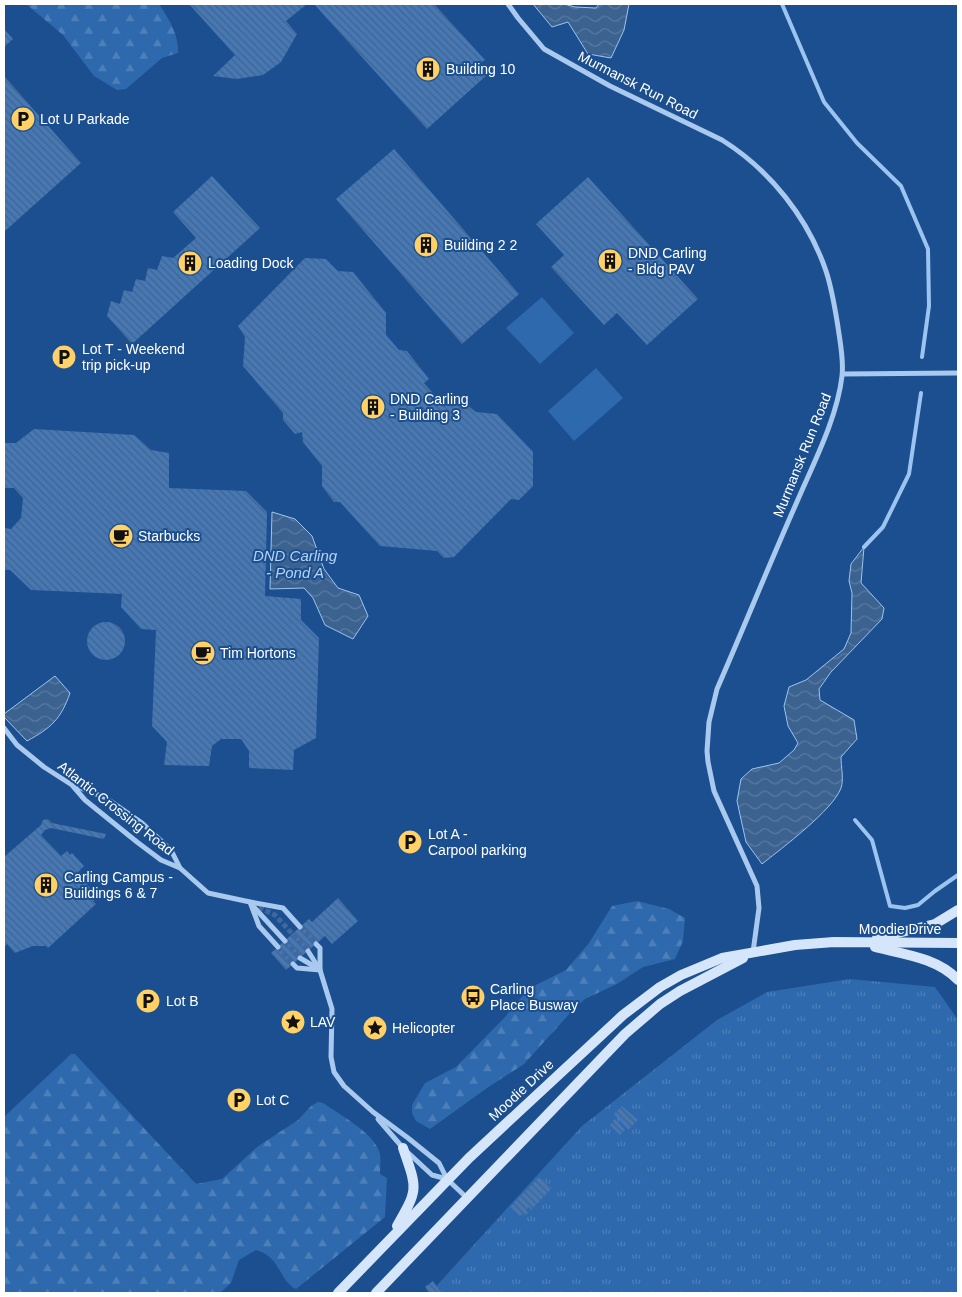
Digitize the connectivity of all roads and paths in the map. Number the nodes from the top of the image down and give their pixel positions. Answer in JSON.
{"nodes":[{"id":1,"x":508,"y":4,"type":"edge"},
{"id":2,"x":958,"y":373,"type":"edge"},
{"id":3,"x":843,"y":374,"type":"junction"},
{"id":4,"x":4,"y":728,"type":"edge"},
{"id":5,"x":72,"y":785,"type":"junction"},
{"id":6,"x":180,"y":868,"type":"junction"},
{"id":7,"x":250,"y":902,"type":"junction"},
{"id":8,"x":958,"y":910,"type":"edge"},
{"id":9,"x":300,"y":927,"type":"tunnel mouth"},
{"id":10,"x":285,"y":941,"type":"tunnel mouth"},
{"id":11,"x":857,"y":942,"type":"junction"},
{"id":12,"x":958,"y":943,"type":"edge"},
{"id":13,"x":316,"y":944,"type":"tunnel mouth"},
{"id":14,"x":278,"y":947,"type":"tunnel mouth"},
{"id":15,"x":308,"y":951,"type":"tunnel mouth"},
{"id":16,"x":753,"y":953,"type":"junction"},
{"id":17,"x":300,"y":958,"type":"tunnel mouth"},
{"id":18,"x":293,"y":964,"type":"tunnel mouth"},
{"id":19,"x":320,"y":970,"type":"junction"},
{"id":20,"x":958,"y":980,"type":"edge"},
{"id":21,"x":373,"y":1112,"type":"junction"},
{"id":22,"x":403,"y":1148,"type":"junction"},
{"id":23,"x":447,"y":1179,"type":"junction"},
{"id":24,"x":467,"y":1198,"type":"junction"},
{"id":25,"x":387,"y":1243,"type":"junction"},
{"id":26,"x":338,"y":1293,"type":"edge"},
{"id":27,"x":376,"y":1293,"type":"edge"}],
"edges":[{"from":1,"to":3,"type":"street","name":"Murmansk Run Road"},
{"from":2,"to":3,"type":"street"},
{"from":3,"to":16,"type":"street","name":"Murmansk Run Road"},
{"from":4,"to":5,"type":"street","name":"Atlantic Crossing Road"},
{"from":5,"to":6,"type":"street","name":"Atlantic Crossing Road"},
{"from":5,"to":6,"type":"street"},
{"from":6,"to":7,"type":"street","name":"Atlantic Crossing Road"},
{"from":7,"to":9,"type":"street","name":"Atlantic Crossing Road"},
{"from":7,"to":10,"type":"street"},
{"from":7,"to":14,"type":"street"},
{"from":8,"to":11,"type":"main road"},
{"from":11,"to":12,"type":"main road","name":"Moodie Drive"},
{"from":11,"to":16,"type":"main road","name":"Moodie Drive"},
{"from":11,"to":20,"type":"main road"},
{"from":13,"to":19,"type":"street"},
{"from":15,"to":19,"type":"street"},
{"from":16,"to":23,"type":"main road","name":"Moodie Drive"},
{"from":16,"to":24,"type":"main road","name":"Moodie Drive"},
{"from":17,"to":19,"type":"street"},
{"from":18,"to":19,"type":"street"},
{"from":19,"to":21,"type":"street"},
{"from":21,"to":22,"type":"street"},
{"from":21,"to":23,"type":"street"},
{"from":22,"to":23,"type":"street"},
{"from":22,"to":25,"type":"main road"},
{"from":23,"to":24,"type":"street"},
{"from":23,"to":25,"type":"main road","name":"Moodie Drive"},
{"from":24,"to":27,"type":"main road","name":"Moodie Drive"},
{"from":25,"to":26,"type":"main road","name":"Moodie Drive"}]}
